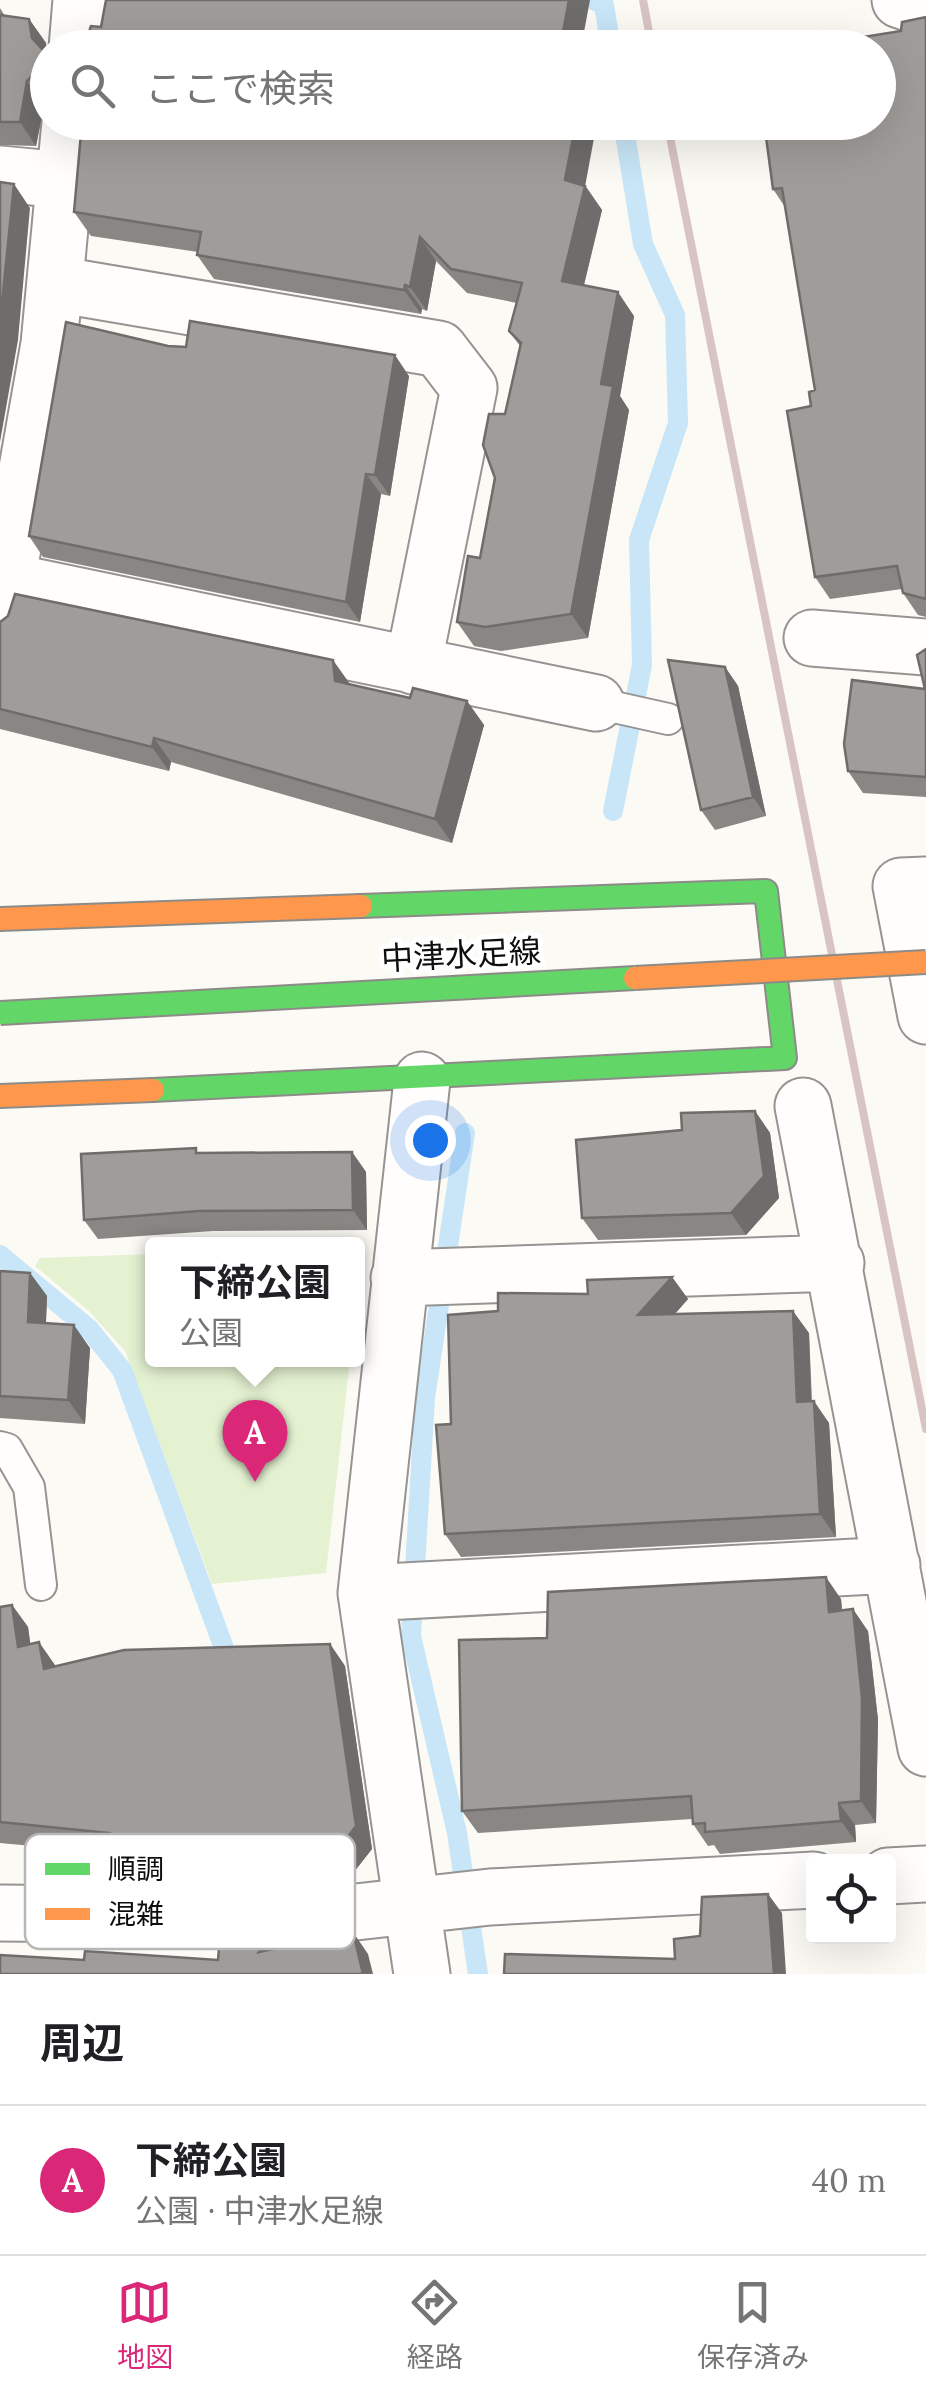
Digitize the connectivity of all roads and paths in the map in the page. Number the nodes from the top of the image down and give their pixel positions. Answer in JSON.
{"nodes":[{"id":1,"x":81,"y":0,"type":"edge"},
{"id":2,"x":900,"y":0,"type":"edge"},
{"id":3,"x":919,"y":0,"type":"edge"},
{"id":4,"x":78,"y":30,"type":"edge"},
{"id":5,"x":68,"y":140,"type":"edge"},
{"id":6,"x":0,"y":174,"type":"edge"},
{"id":7,"x":64,"y":180,"type":"junction"},
{"id":8,"x":54,"y":284,"type":"junction"},
{"id":9,"x":4,"y":601,"type":"edge"},
{"id":10,"x":812,"y":638,"type":"dead end"},
{"id":11,"x":926,"y":646,"type":"edge"},
{"id":12,"x":413,"y":666,"type":"junction"},
{"id":13,"x":596,"y":703,"type":"joint"},
{"id":14,"x":668,"y":719,"type":"dead end"},
{"id":15,"x":926,"y":885,"type":"edge"},
{"id":16,"x":0,"y":919,"type":"edge"},
{"id":17,"x":926,"y":962,"type":"edge"},
{"id":18,"x":0,"y":1013,"type":"edge"},
{"id":19,"x":926,"y":1016,"type":"edge"},
{"id":20,"x":422,"y":1080,"type":"junction"},
{"id":21,"x":0,"y":1096,"type":"edge"},
{"id":22,"x":803,"y":1106,"type":"dead end"},
{"id":23,"x":836,"y":1263,"type":"junction"},
{"id":24,"x":399,"y":1278,"type":"junction"},
{"id":25,"x":0,"y":1447,"type":"edge"},
{"id":26,"x":892,"y":1565,"type":"junction"},
{"id":27,"x":41,"y":1585,"type":"dead end"},
{"id":28,"x":400,"y":1591,"type":"junction"},
{"id":29,"x":926,"y":1748,"type":"edge"},
{"id":30,"x":926,"y":1874,"type":"edge"},
{"id":31,"x":896,"y":1876,"type":"edge"},
{"id":32,"x":806,"y":1880,"type":"edge"},
{"id":33,"x":451,"y":1902,"type":"junction"},
{"id":34,"x":355,"y":1911,"type":"edge"},
{"id":35,"x":0,"y":1914,"type":"edge"},
{"id":36,"x":25,"y":1914,"type":"edge"},
{"id":37,"x":422,"y":1974,"type":"edge"}],
"edges":[{"from":1,"to":4,"type":"street"},
{"from":2,"to":3,"type":"street"},
{"from":5,"to":7,"type":"street"},
{"from":6,"to":7,"type":"street"},
{"from":7,"to":8,"type":"street"},
{"from":8,"to":9,"type":"street"},
{"from":8,"to":12,"type":"street"},
{"from":9,"to":12,"type":"street"},
{"from":10,"to":11,"type":"street"},
{"from":12,"to":13,"type":"street"},
{"from":13,"to":14,"type":"lane"},
{"from":15,"to":19,"type":"street"},
{"from":16,"to":20,"type":"street"},
{"from":17,"to":18,"type":"street","name":"中津水足線","bridge":true},
{"from":20,"to":21,"type":"street"},
{"from":20,"to":24,"type":"street"},
{"from":22,"to":23,"type":"street"},
{"from":23,"to":24,"type":"street"},
{"from":23,"to":26,"type":"street"},
{"from":24,"to":28,"type":"street"},
{"from":25,"to":27,"type":"lane"},
{"from":26,"to":28,"type":"street"},
{"from":26,"to":29,"type":"street"},
{"from":28,"to":33,"type":"street"},
{"from":30,"to":31,"type":"street"},
{"from":32,"to":33,"type":"street"},
{"from":33,"to":34,"type":"street"},
{"from":33,"to":37,"type":"street"},
{"from":35,"to":36,"type":"street"}]}
